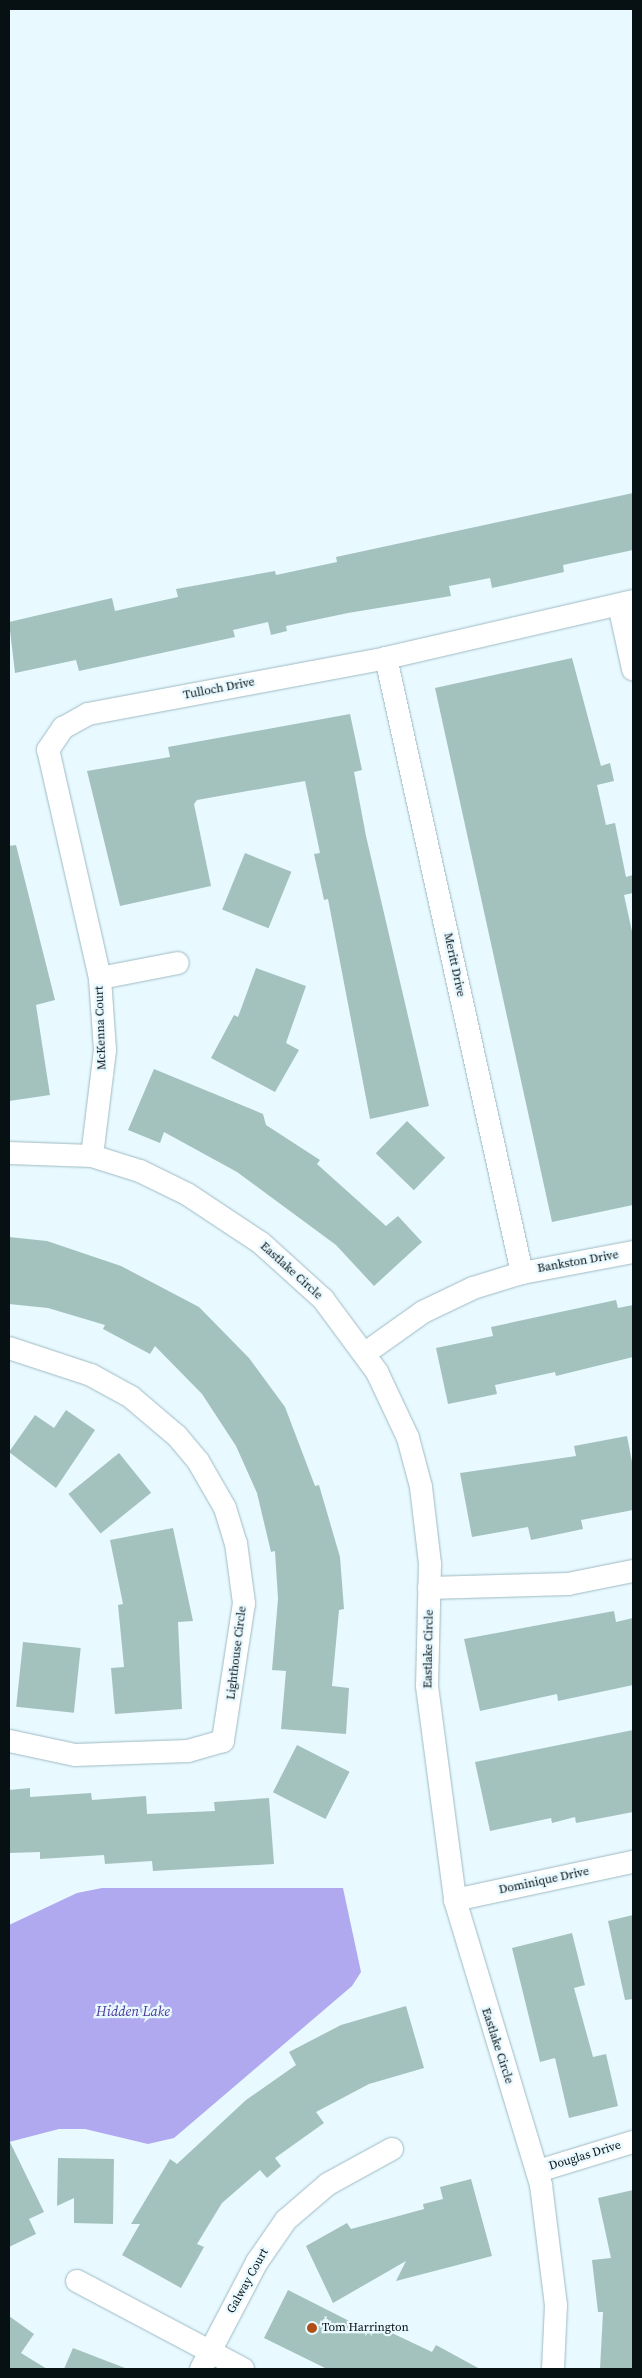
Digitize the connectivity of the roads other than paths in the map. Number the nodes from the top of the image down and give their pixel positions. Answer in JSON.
{"nodes":[{"id":1,"x":626,"y":603,"type":"edge"},
{"id":2,"x":386,"y":658,"type":"junction"},
{"id":3,"x":633,"y":669,"type":"edge"},
{"id":4,"x":178,"y":963,"type":"dead end"},
{"id":5,"x":100,"y":978,"type":"junction"},
{"id":6,"x":9,"y":1153,"type":"edge"},
{"id":7,"x":92,"y":1156,"type":"junction"},
{"id":8,"x":633,"y":1252,"type":"edge"},
{"id":9,"x":522,"y":1273,"type":"junction"},
{"id":10,"x":9,"y":1348,"type":"edge"},
{"id":11,"x":364,"y":1354,"type":"junction"},
{"id":12,"x":633,"y":1571,"type":"edge"},
{"id":13,"x":430,"y":1588,"type":"junction"},
{"id":14,"x":9,"y":1741,"type":"edge"},
{"id":15,"x":633,"y":1862,"type":"edge"},
{"id":16,"x":455,"y":1900,"type":"junction"},
{"id":17,"x":633,"y":2142,"type":"edge"},
{"id":18,"x":392,"y":2149,"type":"dead end"},
{"id":19,"x":538,"y":2171,"type":"junction"},
{"id":20,"x":77,"y":2281,"type":"dead end"},
{"id":21,"x":205,"y":2361,"type":"edge"},
{"id":22,"x":243,"y":2369,"type":"edge"},
{"id":23,"x":553,"y":2369,"type":"edge"}],
"edges":[{"from":1,"to":2,"type":"street","name":"Tulloch Drive"},
{"from":1,"to":3,"type":"street"},
{"from":2,"to":5,"type":"street","name":"Tulloch Drive"},
{"from":2,"to":9,"type":"street","name":"Meritt Drive"},
{"from":4,"to":5,"type":"street","name":"McKenna Court"},
{"from":5,"to":7,"type":"street","name":"McKenna Court"},
{"from":6,"to":7,"type":"street","name":"Eastlake Circle"},
{"from":7,"to":11,"type":"street","name":"Eastlake Circle"},
{"from":8,"to":9,"type":"street","name":"Bankston Drive"},
{"from":9,"to":11,"type":"street","name":"Bankston Drive"},
{"from":10,"to":14,"type":"street","name":"Lighthouse Circle"},
{"from":11,"to":13,"type":"street","name":"Eastlake Circle"},
{"from":12,"to":13,"type":"street"},
{"from":13,"to":16,"type":"street","name":"Eastlake Circle"},
{"from":15,"to":16,"type":"street","name":"Dominique Drive"},
{"from":16,"to":19,"type":"street","name":"Eastlake Circle"},
{"from":17,"to":19,"type":"street","name":"Douglas Drive"},
{"from":18,"to":21,"type":"street","name":"Galway Court"},
{"from":19,"to":23,"type":"street","name":"Eastlake Circle"},
{"from":20,"to":21,"type":"street"},
{"from":21,"to":22,"type":"street"}]}
